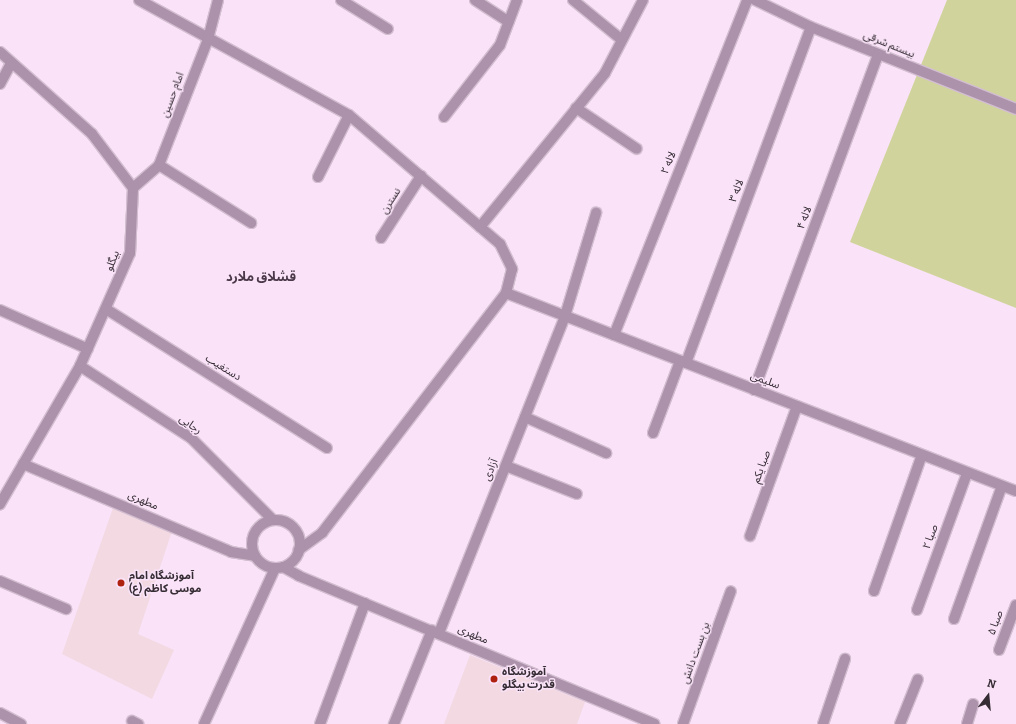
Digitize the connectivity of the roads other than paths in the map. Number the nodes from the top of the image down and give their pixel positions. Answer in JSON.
{"nodes":[{"id":1,"x":139,"y":0,"type":"edge"},
{"id":2,"x":218,"y":0,"type":"edge"},
{"id":3,"x":342,"y":0,"type":"edge"},
{"id":4,"x":475,"y":0,"type":"edge"},
{"id":5,"x":517,"y":0,"type":"edge"},
{"id":6,"x":573,"y":0,"type":"edge"},
{"id":7,"x":643,"y":0,"type":"edge"},
{"id":8,"x":747,"y":0,"type":"edge"},
{"id":9,"x":755,"y":0,"type":"edge"},
{"id":10,"x":509,"y":22,"type":"junction"},
{"id":11,"x":811,"y":27,"type":"junction"},
{"id":12,"x":388,"y":29,"type":"dead end"},
{"id":13,"x":208,"y":39,"type":"junction"},
{"id":14,"x":622,"y":40,"type":"junction"},
{"id":15,"x":0,"y":52,"type":"edge"},
{"id":16,"x":878,"y":54,"type":"junction"},
{"id":17,"x":11,"y":64,"type":"junction"},
{"id":18,"x":0,"y":84,"type":"edge"},
{"id":19,"x":576,"y":108,"type":"junction"},
{"id":20,"x":1016,"y":109,"type":"edge"},
{"id":21,"x":349,"y":115,"type":"junction"},
{"id":22,"x":444,"y":118,"type":"dead end"},
{"id":23,"x":637,"y":149,"type":"dead end"},
{"id":24,"x":159,"y":165,"type":"junction"},
{"id":25,"x":421,"y":176,"type":"junction"},
{"id":26,"x":318,"y":177,"type":"dead end"},
{"id":27,"x":132,"y":188,"type":"junction"},
{"id":28,"x":596,"y":213,"type":"dead end"},
{"id":29,"x":250,"y":223,"type":"dead end"},
{"id":30,"x":480,"y":227,"type":"junction"},
{"id":31,"x":381,"y":238,"type":"dead end"},
{"id":32,"x":506,"y":293,"type":"junction"},
{"id":33,"x":106,"y":308,"type":"junction"},
{"id":34,"x":0,"y":310,"type":"edge"},
{"id":35,"x":565,"y":316,"type":"junction"},
{"id":36,"x":614,"y":335,"type":"junction"},
{"id":37,"x":88,"y":349,"type":"junction"},
{"id":38,"x":683,"y":362,"type":"junction"},
{"id":39,"x":80,"y":366,"type":"junction"},
{"id":40,"x":754,"y":390,"type":"junction"},
{"id":41,"x":797,"y":406,"type":"junction"},
{"id":42,"x":525,"y":417,"type":"junction"},
{"id":43,"x":653,"y":433,"type":"dead end"},
{"id":44,"x":327,"y":448,"type":"dead end"},
{"id":45,"x":606,"y":453,"type":"dead end"},
{"id":46,"x":922,"y":455,"type":"junction"},
{"id":47,"x":23,"y":464,"type":"junction"},
{"id":48,"x":506,"y":466,"type":"junction"},
{"id":49,"x":967,"y":473,"type":"junction"},
{"id":50,"x":1002,"y":486,"type":"junction"},
{"id":51,"x":1016,"y":491,"type":"edge"},
{"id":52,"x":578,"y":494,"type":"dead end"},
{"id":53,"x":0,"y":504,"type":"edge"},
{"id":54,"x":273,"y":520,"type":"junction"},
{"id":55,"x":750,"y":536,"type":"dead end"},
{"id":56,"x":299,"y":550,"type":"junction"},
{"id":57,"x":255,"y":556,"type":"junction"},
{"id":58,"x":279,"y":567,"type":"junction"},
{"id":59,"x":0,"y":581,"type":"edge"},
{"id":60,"x":731,"y":590,"type":"dead end"},
{"id":61,"x":874,"y":591,"type":"dead end"},
{"id":62,"x":365,"y":603,"type":"junction"},
{"id":63,"x":1016,"y":605,"type":"edge"},
{"id":64,"x":66,"y":609,"type":"dead end"},
{"id":65,"x":917,"y":610,"type":"dead end"},
{"id":66,"x":954,"y":618,"type":"dead end"},
{"id":67,"x":436,"y":632,"type":"junction"},
{"id":68,"x":999,"y":650,"type":"dead end"},
{"id":69,"x":845,"y":659,"type":"dead end"},
{"id":70,"x":918,"y":680,"type":"dead end"},
{"id":71,"x":973,"y":704,"type":"dead end"},
{"id":72,"x":0,"y":713,"type":"edge"},
{"id":73,"x":21,"y":724,"type":"edge"},
{"id":74,"x":204,"y":724,"type":"edge"},
{"id":75,"x":320,"y":724,"type":"edge"},
{"id":76,"x":394,"y":724,"type":"edge"},
{"id":77,"x":654,"y":724,"type":"edge"},
{"id":78,"x":683,"y":724,"type":"edge"},
{"id":79,"x":823,"y":724,"type":"edge"},
{"id":80,"x":900,"y":724,"type":"edge"},
{"id":81,"x":967,"y":724,"type":"edge"}],
"edges":[{"from":1,"to":13,"type":"street"},
{"from":2,"to":13,"type":"street","name":"امام حسین"},
{"from":3,"to":12,"type":"street"},
{"from":4,"to":10,"type":"street"},
{"from":5,"to":10,"type":"street"},
{"from":6,"to":14,"type":"street"},
{"from":7,"to":14,"type":"street"},
{"from":8,"to":36,"type":"street","name":"لاله ۲"},
{"from":9,"to":11,"type":"street","name":"بیستم شرقی"},
{"from":10,"to":22,"type":"street"},
{"from":11,"to":16,"type":"street","name":"بیستم شرقی"},
{"from":11,"to":38,"type":"street","name":"لاله ۳"},
{"from":13,"to":21,"type":"street"},
{"from":13,"to":24,"type":"street","name":"امام حسین"},
{"from":14,"to":19,"type":"street"},
{"from":15,"to":17,"type":"street"},
{"from":16,"to":20,"type":"street","name":"بیستم شرقی"},
{"from":16,"to":40,"type":"street","name":"لاله ۴"},
{"from":17,"to":18,"type":"street"},
{"from":17,"to":27,"type":"street"},
{"from":19,"to":23,"type":"street"},
{"from":19,"to":30,"type":"street"},
{"from":21,"to":25,"type":"street"},
{"from":21,"to":26,"type":"street"},
{"from":24,"to":27,"type":"street","name":"امام حسین"},
{"from":24,"to":29,"type":"street"},
{"from":25,"to":30,"type":"street"},
{"from":25,"to":31,"type":"street","name":"نسترن"},
{"from":27,"to":33,"type":"street","name":"بیگلو"},
{"from":28,"to":35,"type":"street","name":"آزادی"},
{"from":30,"to":32,"type":"street"},
{"from":32,"to":35,"type":"street","name":"سلیمی"},
{"from":32,"to":56,"type":"street"},
{"from":33,"to":37,"type":"street","name":"بیگلو"},
{"from":33,"to":44,"type":"street","name":"دستغیب"},
{"from":34,"to":37,"type":"street"},
{"from":35,"to":36,"type":"street","name":"سلیمی"},
{"from":35,"to":42,"type":"street","name":"آزادی"},
{"from":36,"to":38,"type":"street","name":"سلیمی"},
{"from":37,"to":39,"type":"street","name":"بیگلو"},
{"from":38,"to":40,"type":"street","name":"سلیمی"},
{"from":38,"to":43,"type":"street","name":"لاله ۳"},
{"from":39,"to":47,"type":"street","name":"بیگلو"},
{"from":39,"to":54,"type":"street","name":"رجایی"},
{"from":40,"to":41,"type":"street","name":"سلیمی"},
{"from":41,"to":46,"type":"street","name":"سلیمی"},
{"from":41,"to":55,"type":"street","name":"صبا یکم"},
{"from":42,"to":45,"type":"street"},
{"from":42,"to":48,"type":"street","name":"آزادی"},
{"from":46,"to":49,"type":"street","name":"سلیمی"},
{"from":46,"to":61,"type":"street"},
{"from":47,"to":53,"type":"street","name":"بیگلو"},
{"from":47,"to":57,"type":"street","name":"مطهری"},
{"from":48,"to":52,"type":"street"},
{"from":48,"to":67,"type":"street","name":"آزادی"},
{"from":49,"to":50,"type":"street","name":"سلیمی"},
{"from":49,"to":65,"type":"street","name":"صبا ۲"},
{"from":50,"to":51,"type":"street","name":"سلیمی"},
{"from":50,"to":66,"type":"street"},
{"from":54,"to":56,"type":"street"},
{"from":54,"to":57,"type":"street"},
{"from":56,"to":58,"type":"street"},
{"from":57,"to":58,"type":"street"},
{"from":58,"to":62,"type":"street","name":"مطهری"},
{"from":58,"to":74,"type":"street"},
{"from":59,"to":64,"type":"street"},
{"from":60,"to":78,"type":"street","name":"بن بست دانش"},
{"from":62,"to":67,"type":"street","name":"مطهری"},
{"from":62,"to":75,"type":"street"},
{"from":63,"to":68,"type":"street","name":"صبا ۵"},
{"from":67,"to":76,"type":"street","name":"آزادی"},
{"from":67,"to":77,"type":"street","name":"مطهری"},
{"from":69,"to":79,"type":"street"},
{"from":70,"to":80,"type":"street"},
{"from":71,"to":81,"type":"street"},
{"from":72,"to":73,"type":"street"}]}
